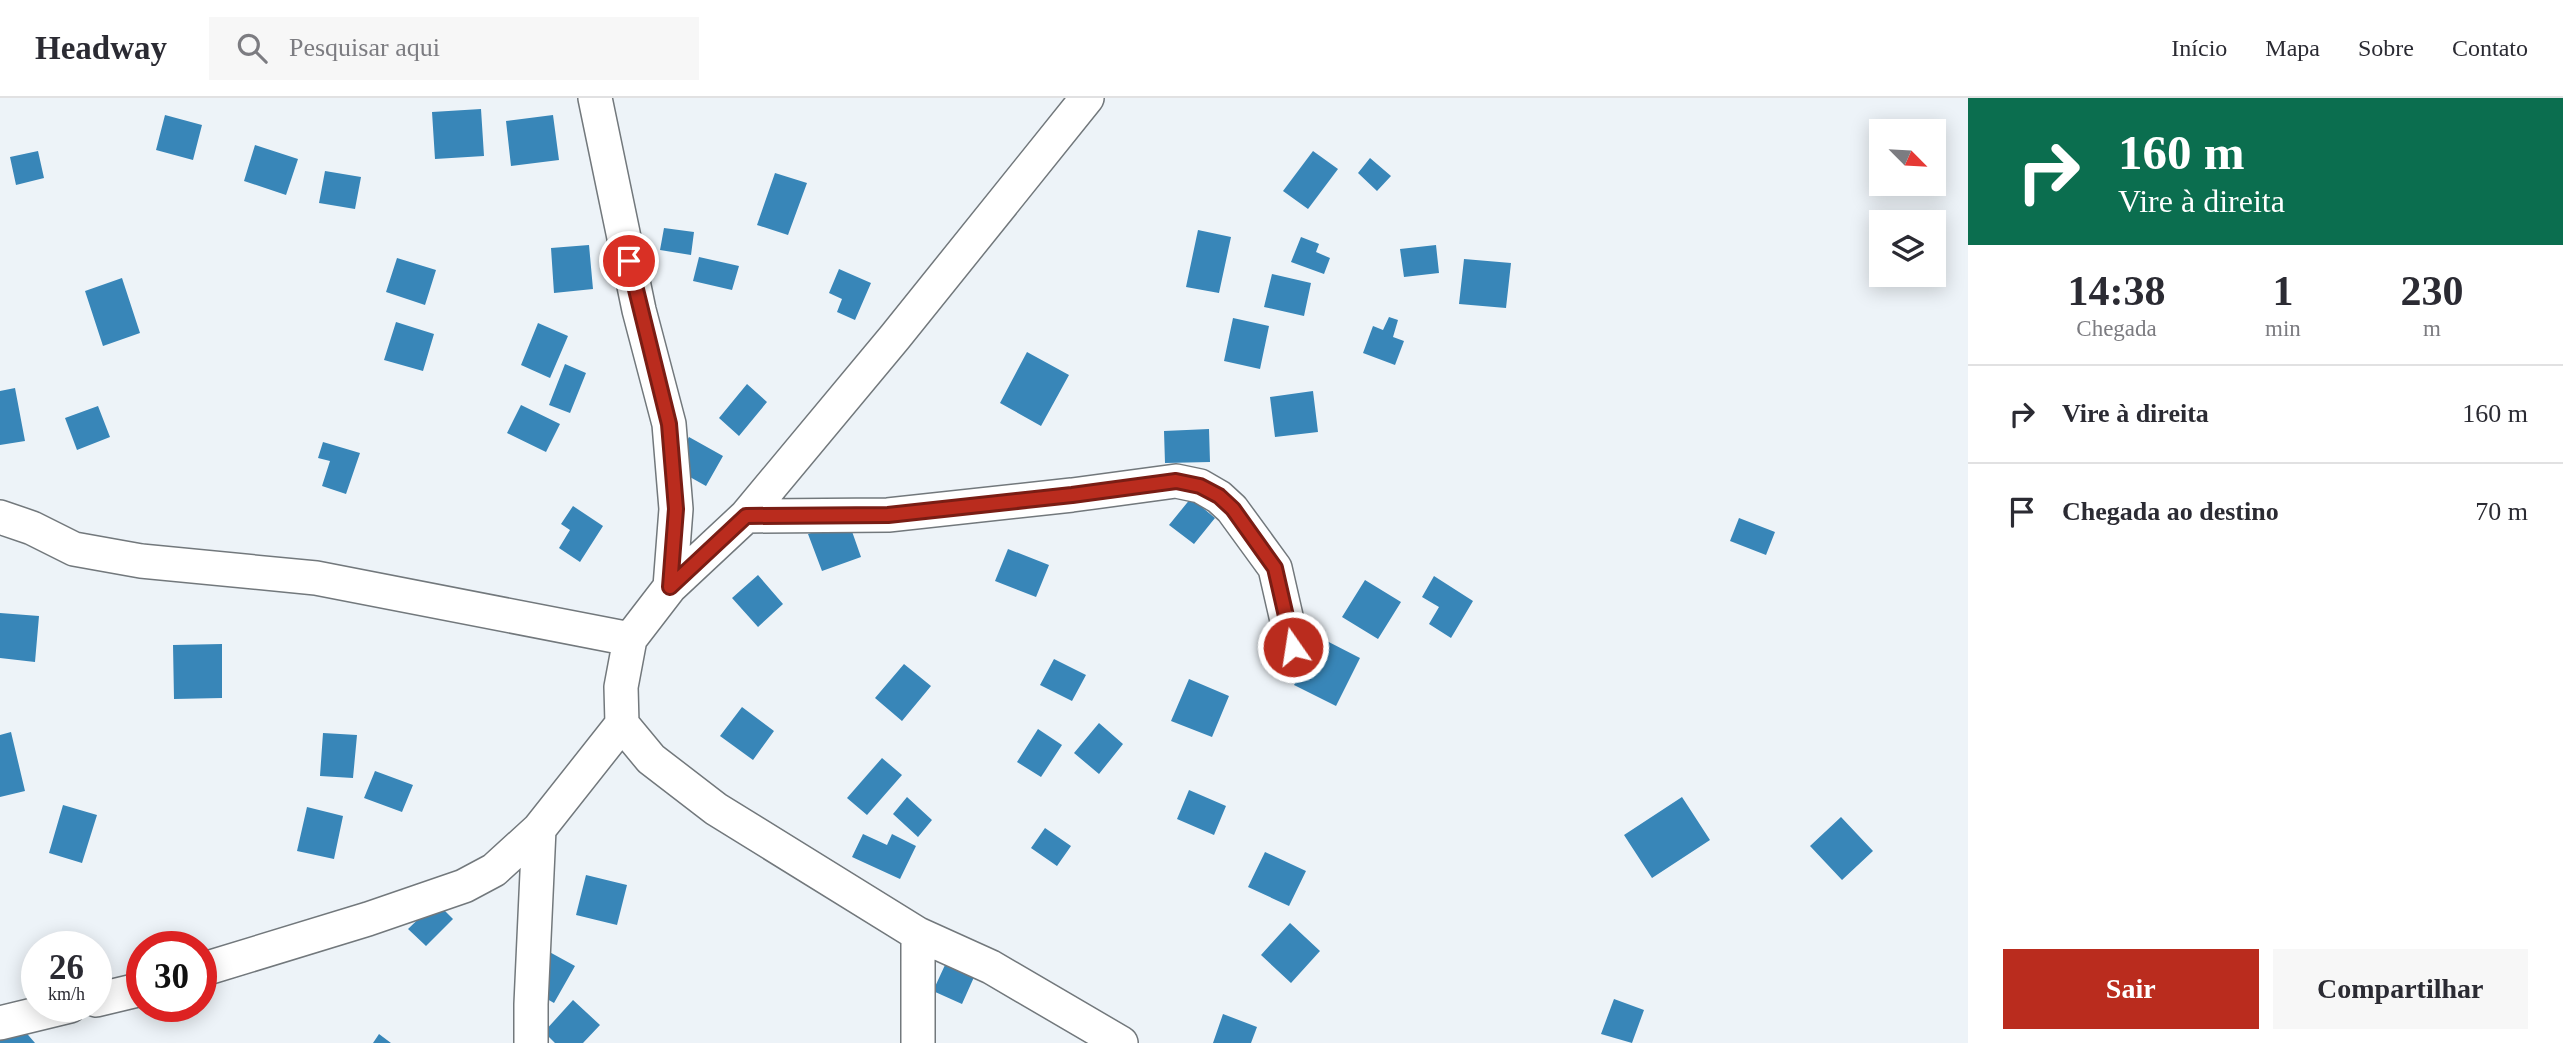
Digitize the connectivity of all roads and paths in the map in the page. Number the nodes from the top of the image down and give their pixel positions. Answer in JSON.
{"nodes":[{"id":1,"x":595,"y":98,"type":"edge"},
{"id":2,"x":1087,"y":98,"type":"edge"},
{"id":3,"x":746,"y":516,"type":"junction"},
{"id":4,"x":0,"y":517,"type":"edge"},
{"id":5,"x":670,"y":587,"type":"junction"},
{"id":6,"x":630,"y":639,"type":"junction"},
{"id":7,"x":1293,"y":647,"type":"dead end"},
{"id":8,"x":622,"y":724,"type":"junction"},
{"id":9,"x":539,"y":829,"type":"junction"},
{"id":10,"x":918,"y":934,"type":"junction"},
{"id":11,"x":217,"y":966,"type":"edge"},
{"id":12,"x":21,"y":1018,"type":"edge"},
{"id":13,"x":0,"y":1023,"type":"edge"},
{"id":14,"x":531,"y":1043,"type":"edge"},
{"id":15,"x":918,"y":1043,"type":"edge"},
{"id":16,"x":1121,"y":1043,"type":"edge"}],
"edges":[{"from":1,"to":5,"type":"street"},
{"from":2,"to":3,"type":"street"},
{"from":3,"to":5,"type":"street"},
{"from":3,"to":7,"type":"street"},
{"from":4,"to":6,"type":"street"},
{"from":5,"to":6,"type":"street"},
{"from":6,"to":8,"type":"street"},
{"from":8,"to":9,"type":"street"},
{"from":8,"to":10,"type":"street"},
{"from":9,"to":11,"type":"street"},
{"from":9,"to":14,"type":"street"},
{"from":10,"to":15,"type":"street"},
{"from":10,"to":16,"type":"street"},
{"from":12,"to":13,"type":"street"}]}
